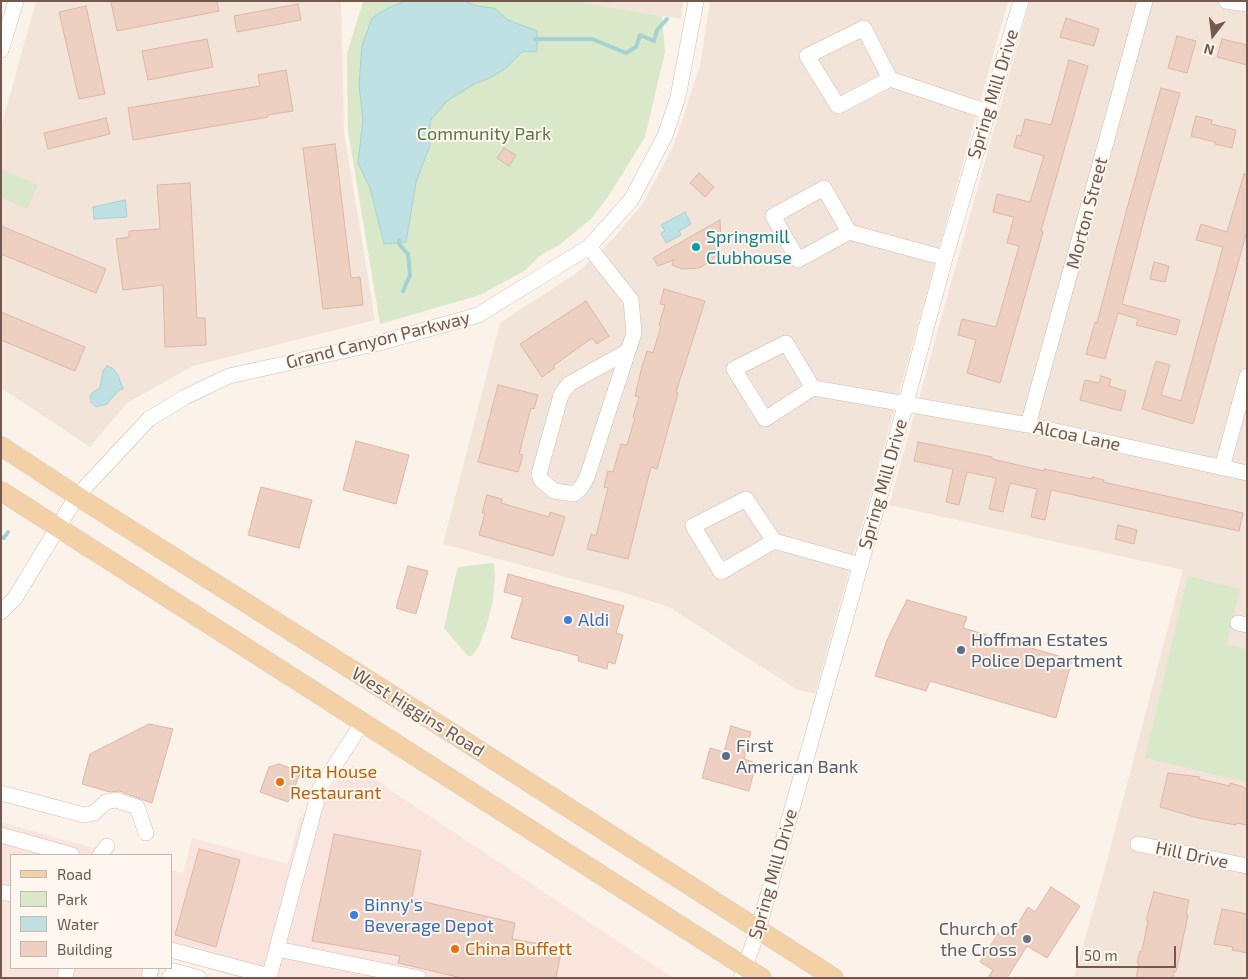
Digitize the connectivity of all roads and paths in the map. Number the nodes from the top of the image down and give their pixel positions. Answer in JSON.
{"nodes":[{"id":1,"x":16,"y":1,"type":"edge"},
{"id":2,"x":696,"y":1,"type":"edge"},
{"id":3,"x":1021,"y":1,"type":"edge"},
{"id":4,"x":1145,"y":1,"type":"edge"},
{"id":5,"x":1226,"y":1,"type":"edge"},
{"id":6,"x":1247,"y":4,"type":"edge"},
{"id":7,"x":1,"y":50,"type":"edge"},
{"id":8,"x":890,"y":79,"type":"junction"},
{"id":9,"x":988,"y":112,"type":"junction"},
{"id":10,"x":848,"y":232,"type":"junction"},
{"id":11,"x":589,"y":246,"type":"junction"},
{"id":12,"x":944,"y":258,"type":"junction"},
{"id":13,"x":628,"y":351,"type":"junction"},
{"id":14,"x":1247,"y":376,"type":"edge"},
{"id":15,"x":813,"y":388,"type":"junction"},
{"id":16,"x":906,"y":403,"type":"junction"},
{"id":17,"x":1028,"y":426,"type":"junction"},
{"id":18,"x":1,"y":446,"type":"edge"},
{"id":19,"x":1222,"y":468,"type":"junction"},
{"id":20,"x":1247,"y":473,"type":"edge"},
{"id":21,"x":1,"y":491,"type":"edge"},
{"id":22,"x":77,"y":496,"type":"junction"},
{"id":23,"x":57,"y":527,"type":"junction"},
{"id":24,"x":774,"y":541,"type":"junction"},
{"id":25,"x":860,"y":565,"type":"junction"},
{"id":26,"x":1,"y":612,"type":"edge"},
{"id":27,"x":363,"y":722,"type":"junction"},
{"id":28,"x":1,"y":793,"type":"edge"},
{"id":29,"x":146,"y":833,"type":"dead end"},
{"id":30,"x":1,"y":835,"type":"edge"},
{"id":31,"x":1138,"y":844,"type":"dead end"},
{"id":32,"x":68,"y":854,"type":"edge"},
{"id":33,"x":1247,"y":866,"type":"edge"},
{"id":34,"x":758,"y":930,"type":"junction"},
{"id":35,"x":277,"y":949,"type":"junction"},
{"id":36,"x":172,"y":950,"type":"edge"},
{"id":37,"x":743,"y":972,"type":"edge"},
{"id":38,"x":269,"y":977,"type":"edge"},
{"id":39,"x":169,"y":978,"type":"edge"},
{"id":40,"x":198,"y":978,"type":"edge"},
{"id":41,"x":419,"y":978,"type":"edge"},
{"id":42,"x":762,"y":978,"type":"edge"},
{"id":43,"x":834,"y":978,"type":"edge"}],
"edges":[{"from":1,"to":7,"type":"street"},
{"from":2,"to":11,"type":"street","name":"Grand Canyon Parkway"},
{"from":3,"to":9,"type":"street","name":"Spring Mill Drive"},
{"from":4,"to":17,"type":"street","name":"Morton Street"},
{"from":5,"to":6,"type":"street"},
{"from":8,"to":8,"type":"street"},
{"from":8,"to":9,"type":"street"},
{"from":9,"to":12,"type":"street","name":"Spring Mill Drive"},
{"from":10,"to":10,"type":"street"},
{"from":10,"to":12,"type":"street"},
{"from":11,"to":13,"type":"street"},
{"from":11,"to":22,"type":"street","name":"Grand Canyon Parkway"},
{"from":12,"to":16,"type":"street","name":"Spring Mill Drive"},
{"from":13,"to":13,"type":"street"},
{"from":14,"to":19,"type":"street"},
{"from":15,"to":15,"type":"street"},
{"from":15,"to":16,"type":"street","name":"Alcoa Lane"},
{"from":16,"to":17,"type":"street","name":"Alcoa Lane"},
{"from":16,"to":25,"type":"street","name":"Spring Mill Drive"},
{"from":17,"to":19,"type":"street","name":"Alcoa Lane"},
{"from":18,"to":22,"type":"main road","name":"West Higgins Road"},
{"from":19,"to":20,"type":"street","name":"Alcoa Lane"},
{"from":21,"to":23,"type":"main road"},
{"from":22,"to":23,"type":"street","name":"Grand Canyon Parkway"},
{"from":22,"to":34,"type":"main road","name":"West Higgins Road"},
{"from":23,"to":26,"type":"street","name":"Grand Canyon Parkway"},
{"from":23,"to":27,"type":"main road"},
{"from":24,"to":24,"type":"street"},
{"from":24,"to":25,"type":"street"},
{"from":25,"to":34,"type":"street","name":"Spring Mill Drive"},
{"from":27,"to":35,"type":"street"},
{"from":27,"to":37,"type":"main road"},
{"from":28,"to":29,"type":"street"},
{"from":30,"to":32,"type":"street"},
{"from":31,"to":33,"type":"street","name":"Hill Drive"},
{"from":34,"to":37,"type":"street","name":"Spring Mill Drive"},
{"from":34,"to":43,"type":"main road","name":"West Higgins Road"},
{"from":35,"to":38,"type":"street"},
{"from":35,"to":41,"type":"street"},
{"from":36,"to":38,"type":"street"},
{"from":37,"to":42,"type":"main road"},
{"from":39,"to":40,"type":"street"}]}
